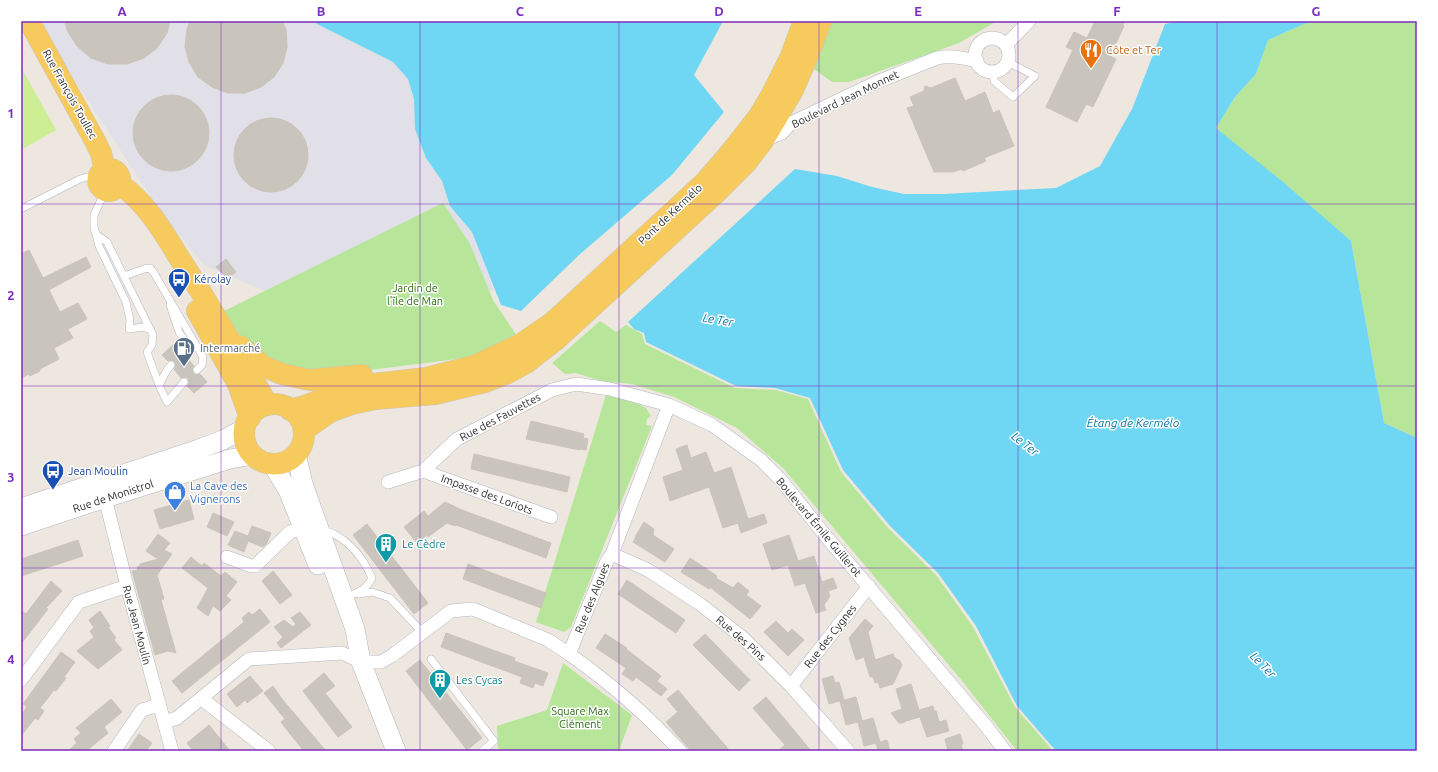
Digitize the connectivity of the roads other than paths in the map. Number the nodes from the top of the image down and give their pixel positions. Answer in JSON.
{"nodes":[{"id":1,"x":29,"y":21,"type":"edge"},
{"id":2,"x":804,"y":21,"type":"edge"},
{"id":3,"x":821,"y":21,"type":"edge"},
{"id":4,"x":1029,"y":21,"type":"edge"},
{"id":5,"x":1006,"y":45,"type":"junction"},
{"id":6,"x":976,"y":61,"type":"junction"},
{"id":7,"x":1008,"y":62,"type":"junction"},
{"id":8,"x":992,"y":72,"type":"junction"},
{"id":9,"x":756,"y":135,"type":"junction"},
{"id":10,"x":108,"y":183,"type":"junction"},
{"id":11,"x":21,"y":210,"type":"edge"},
{"id":12,"x":97,"y":235,"type":"junction"},
{"id":13,"x":124,"y":276,"type":"junction"},
{"id":14,"x":167,"y":297,"type":"junction"},
{"id":15,"x":592,"y":297,"type":"junction"},
{"id":16,"x":151,"y":330,"type":"junction"},
{"id":17,"x":225,"y":330,"type":"junction"},
{"id":18,"x":184,"y":354,"type":"dead end"},
{"id":19,"x":171,"y":365,"type":"dead end"},
{"id":20,"x":474,"y":366,"type":"junction"},
{"id":21,"x":197,"y":370,"type":"dead end"},
{"id":22,"x":184,"y":382,"type":"dead end"},
{"id":23,"x":576,"y":384,"type":"joint"},
{"id":24,"x":159,"y":386,"type":"junction"},
{"id":25,"x":268,"y":405,"type":"junction"},
{"id":26,"x":669,"y":405,"type":"junction"},
{"id":27,"x":290,"y":410,"type":"junction"},
{"id":28,"x":247,"y":423,"type":"junction"},
{"id":29,"x":304,"y":430,"type":"junction"},
{"id":30,"x":296,"y":454,"type":"junction"},
{"id":31,"x":253,"y":455,"type":"junction"},
{"id":32,"x":272,"y":464,"type":"junction"},
{"id":33,"x":423,"y":471,"type":"junction"},
{"id":34,"x":388,"y":482,"type":"dead end"},
{"id":35,"x":105,"y":498,"type":"junction"},
{"id":36,"x":24,"y":505,"type":"edge"},
{"id":37,"x":551,"y":517,"type":"dead end"},
{"id":38,"x":21,"y":526,"type":"edge"},
{"id":39,"x":312,"y":529,"type":"junction"},
{"id":40,"x":612,"y":554,"type":"junction"},
{"id":41,"x":227,"y":557,"type":"dead end"},
{"id":42,"x":127,"y":586,"type":"junction"},
{"id":43,"x":869,"y":586,"type":"junction"},
{"id":44,"x":347,"y":597,"type":"junction"},
{"id":45,"x":423,"y":633,"type":"junction"},
{"id":46,"x":569,"y":654,"type":"junction"},
{"id":47,"x":360,"y":658,"type":"junction"},
{"id":48,"x":431,"y":659,"type":"dead end"},
{"id":49,"x":21,"y":680,"type":"edge"},
{"id":50,"x":791,"y":686,"type":"junction"},
{"id":51,"x":202,"y":699,"type":"junction"},
{"id":52,"x":159,"y":705,"type":"junction"},
{"id":53,"x":165,"y":722,"type":"junction"},
{"id":54,"x":114,"y":751,"type":"edge"},
{"id":55,"x":172,"y":751,"type":"edge"},
{"id":56,"x":269,"y":751,"type":"edge"},
{"id":57,"x":396,"y":751,"type":"edge"},
{"id":58,"x":482,"y":751,"type":"edge"},
{"id":59,"x":680,"y":751,"type":"edge"},
{"id":60,"x":848,"y":751,"type":"edge"},
{"id":61,"x":1005,"y":751,"type":"edge"}],
"edges":[{"from":1,"to":10,"type":"main road","name":"Rue François Toullec"},
{"from":2,"to":9,"type":"main road"},
{"from":3,"to":9,"type":"main road"},
{"from":4,"to":5,"type":"street"},
{"from":5,"to":6,"type":"street"},
{"from":5,"to":7,"type":"street"},
{"from":6,"to":8,"type":"street"},
{"from":6,"to":9,"type":"street","name":"Boulevard Jean Monnet"},
{"from":7,"to":8,"type":"street"},
{"from":7,"to":8,"type":"lane"},
{"from":9,"to":15,"type":"main road","name":"Pont de Kermélo"},
{"from":10,"to":11,"type":"lane"},
{"from":10,"to":12,"type":"lane"},
{"from":10,"to":17,"type":"main road"},
{"from":10,"to":28,"type":"main road","name":"Rue François Toullec"},
{"from":12,"to":13,"type":"lane"},
{"from":12,"to":16,"type":"lane"},
{"from":13,"to":14,"type":"lane"},
{"from":13,"to":16,"type":"lane"},
{"from":14,"to":18,"type":"lane"},
{"from":14,"to":21,"type":"lane"},
{"from":15,"to":20,"type":"main road"},
{"from":15,"to":29,"type":"main road"},
{"from":16,"to":24,"type":"lane"},
{"from":17,"to":20,"type":"main road"},
{"from":17,"to":25,"type":"main road"},
{"from":19,"to":24,"type":"lane"},
{"from":20,"to":27,"type":"main road"},
{"from":22,"to":24,"type":"lane"},
{"from":23,"to":26,"type":"street","name":"Boulevard Émile Guillerot"},
{"from":23,"to":33,"type":"street","name":"Rue des Fauvettes"},
{"from":25,"to":27,"type":"main road"},
{"from":25,"to":28,"type":"main road"},
{"from":26,"to":40,"type":"street","name":"Rue des Algues"},
{"from":26,"to":43,"type":"street","name":"Boulevard Émile Guillerot"},
{"from":27,"to":29,"type":"main road"},
{"from":28,"to":31,"type":"main road"},
{"from":28,"to":36,"type":"street","name":"Rue de Monistrol"},
{"from":29,"to":30,"type":"main road"},
{"from":30,"to":32,"type":"main road"},
{"from":30,"to":39,"type":"street"},
{"from":31,"to":32,"type":"main road"},
{"from":31,"to":35,"type":"street","name":"Rue de Monistrol"},
{"from":32,"to":39,"type":"street"},
{"from":33,"to":34,"type":"street","name":"Rue des Fauvettes"},
{"from":33,"to":37,"type":"street","name":"Impasse des Loriots"},
{"from":35,"to":38,"type":"street","name":"Rue de Monistrol"},
{"from":35,"to":42,"type":"street","name":"Rue Jean Moulin"},
{"from":39,"to":41,"type":"street"},
{"from":39,"to":44,"type":"street"},
{"from":39,"to":44,"type":"lane"},
{"from":39,"to":47,"type":"street"},
{"from":40,"to":46,"type":"street","name":"Rue des Algues"},
{"from":40,"to":50,"type":"street","name":"Rue des Pins"},
{"from":42,"to":49,"type":"street"},
{"from":42,"to":52,"type":"street","name":"Rue Jean Moulin"},
{"from":43,"to":50,"type":"street","name":"Rue des Cygnes"},
{"from":43,"to":61,"type":"street","name":"Boulevard Émile Guillerot"},
{"from":44,"to":45,"type":"lane"},
{"from":44,"to":47,"type":"street"},
{"from":45,"to":46,"type":"street"},
{"from":45,"to":47,"type":"street"},
{"from":46,"to":59,"type":"street"},
{"from":47,"to":51,"type":"street"},
{"from":47,"to":57,"type":"street"},
{"from":48,"to":58,"type":"lane"},
{"from":50,"to":60,"type":"street","name":"Rue des Pins"},
{"from":51,"to":53,"type":"street"},
{"from":51,"to":56,"type":"street"},
{"from":52,"to":53,"type":"street","name":"Rue Jean Moulin"},
{"from":52,"to":54,"type":"street"},
{"from":53,"to":55,"type":"street","name":"Rue Jean Moulin"}]}
